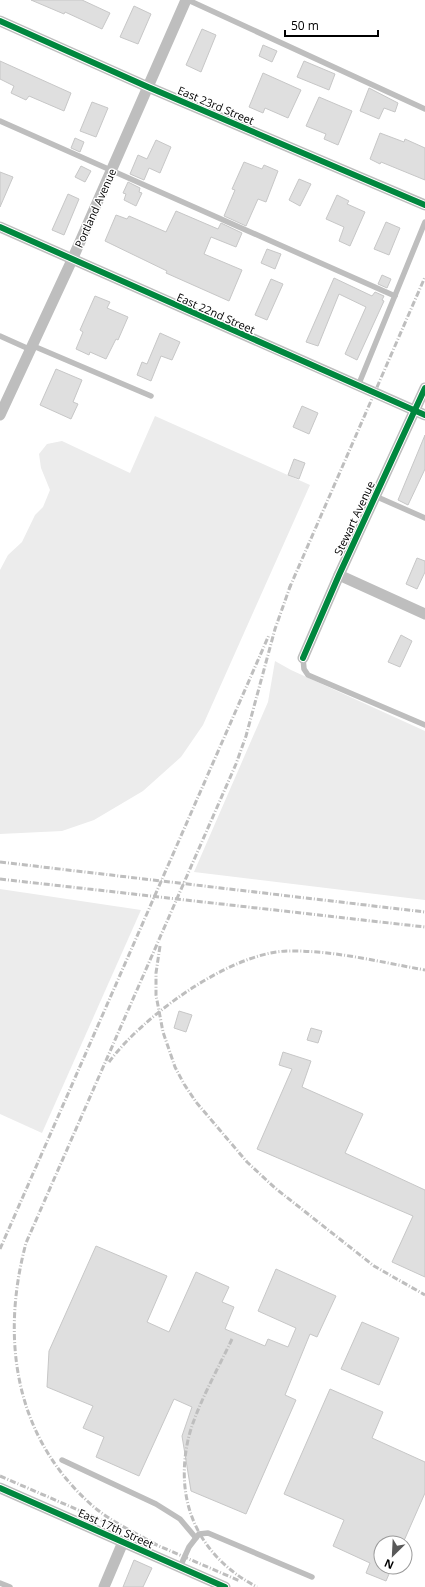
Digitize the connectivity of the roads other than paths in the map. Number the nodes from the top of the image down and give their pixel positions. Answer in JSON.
{"nodes":[{"id":1,"x":187,"y":0,"type":"edge"},
{"id":2,"x":0,"y":21,"type":"edge"},
{"id":3,"x":148,"y":87,"type":"junction"},
{"id":4,"x":425,"y":109,"type":"edge"},
{"id":5,"x":0,"y":121,"type":"edge"},
{"id":6,"x":111,"y":170,"type":"junction"},
{"id":7,"x":425,"y":205,"type":"edge"},
{"id":8,"x":425,"y":222,"type":"edge"},
{"id":9,"x":0,"y":228,"type":"edge"},
{"id":10,"x":72,"y":260,"type":"junction"},
{"id":11,"x":395,"y":296,"type":"junction"},
{"id":12,"x":0,"y":336,"type":"edge"},
{"id":13,"x":30,"y":347,"type":"junction"},
{"id":14,"x":358,"y":386,"type":"junction"},
{"id":15,"x":425,"y":388,"type":"edge"},
{"id":16,"x":151,"y":396,"type":"dead end"},
{"id":17,"x":420,"y":413,"type":"edge"},
{"id":18,"x":0,"y":415,"type":"edge"},
{"id":19,"x":375,"y":496,"type":"junction"},
{"id":20,"x":425,"y":518,"type":"edge"},
{"id":21,"x":339,"y":575,"type":"junction"},
{"id":22,"x":425,"y":614,"type":"edge"},
{"id":23,"x":303,"y":658,"type":"joint"},
{"id":24,"x":425,"y":725,"type":"edge"},
{"id":25,"x":62,"y":1460,"type":"dead end"},
{"id":26,"x":0,"y":1488,"type":"edge"},
{"id":27,"x":196,"y":1538,"type":"junction"},
{"id":28,"x":123,"y":1542,"type":"junction"},
{"id":29,"x":180,"y":1567,"type":"junction"},
{"id":30,"x":312,"y":1578,"type":"dead end"},
{"id":31,"x":1,"y":1584,"type":"edge"},
{"id":32,"x":10,"y":1587,"type":"edge"},
{"id":33,"x":104,"y":1587,"type":"edge"},
{"id":34,"x":225,"y":1587,"type":"edge"}],
"edges":[{"from":1,"to":3,"type":"street","name":"Portland Avenue"},
{"from":1,"to":4,"type":"lane"},
{"from":2,"to":3,"type":"street","name":"East 23rd Street"},
{"from":3,"to":6,"type":"street","name":"Portland Avenue"},
{"from":3,"to":7,"type":"street","name":"East 23rd Street"},
{"from":5,"to":6,"type":"lane"},
{"from":6,"to":10,"type":"street","name":"Portland Avenue"},
{"from":6,"to":11,"type":"lane"},
{"from":8,"to":11,"type":"lane"},
{"from":9,"to":10,"type":"street","name":"East 22nd Street"},
{"from":10,"to":13,"type":"street","name":"Portland Avenue"},
{"from":10,"to":14,"type":"street","name":"East 22nd Street"},
{"from":11,"to":14,"type":"lane"},
{"from":12,"to":13,"type":"lane"},
{"from":13,"to":16,"type":"lane"},
{"from":13,"to":18,"type":"street","name":"Portland Avenue"},
{"from":14,"to":17,"type":"street","name":"East 22nd Street"},
{"from":15,"to":17,"type":"street","name":"Stewart Avenue"},
{"from":17,"to":19,"type":"street","name":"Stewart Avenue"},
{"from":19,"to":20,"type":"lane"},
{"from":19,"to":21,"type":"street","name":"Stewart Avenue"},
{"from":21,"to":22,"type":"street"},
{"from":21,"to":23,"type":"street","name":"Stewart Avenue"},
{"from":23,"to":24,"type":"lane"},
{"from":25,"to":27,"type":"lane"},
{"from":26,"to":28,"type":"street","name":"East 17th Street"},
{"from":27,"to":29,"type":"lane"},
{"from":27,"to":30,"type":"lane"},
{"from":28,"to":29,"type":"street","name":"East 17th Street"},
{"from":28,"to":33,"type":"street"},
{"from":29,"to":34,"type":"street","name":"East 17th Street"},
{"from":31,"to":32,"type":"lane"}]}
